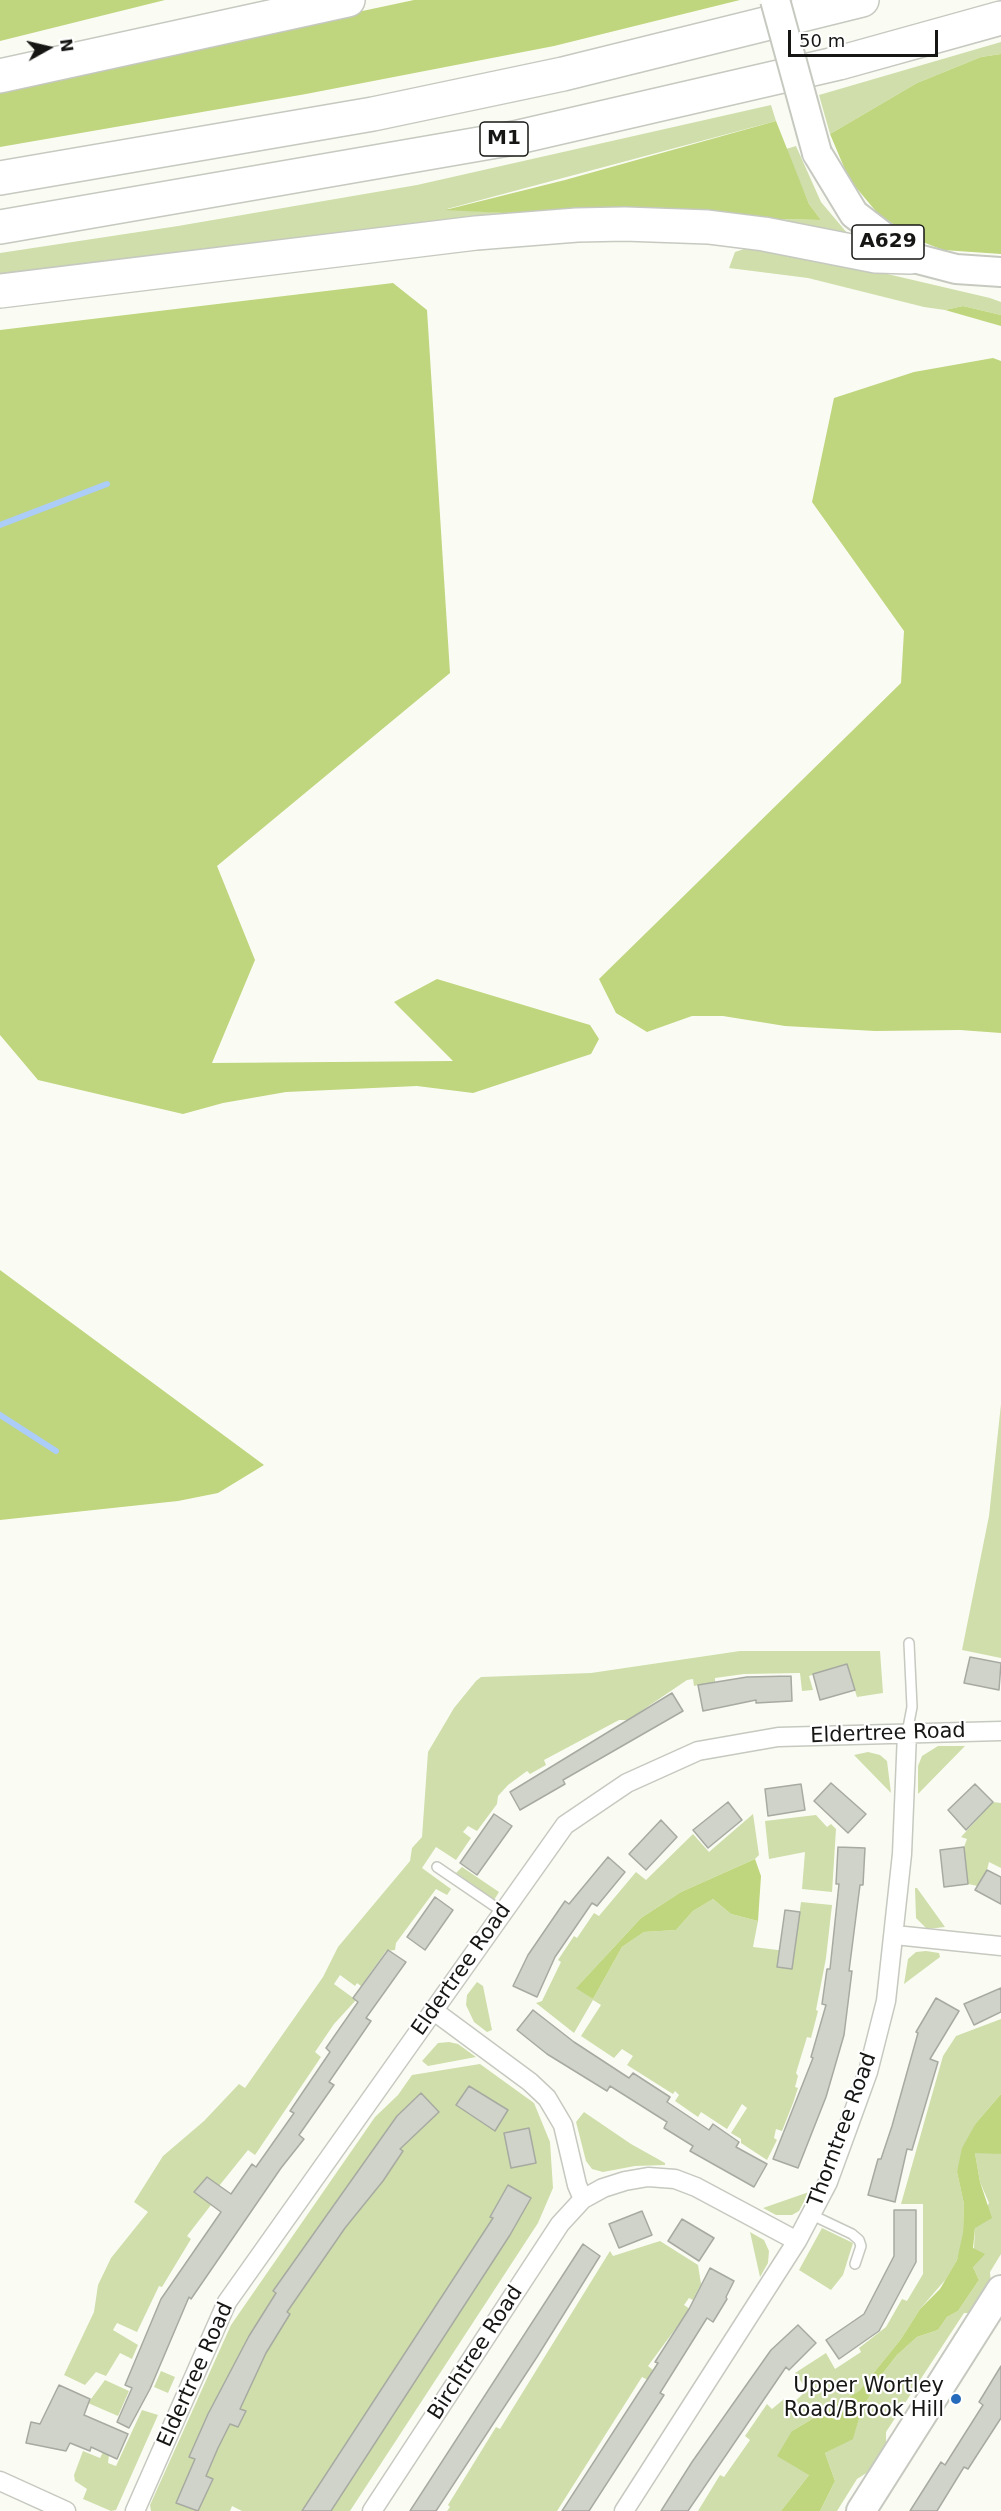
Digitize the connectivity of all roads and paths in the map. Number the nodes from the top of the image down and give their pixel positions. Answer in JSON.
{"nodes":[{"id":1,"x":348,"y":0,"type":"edge"},
{"id":2,"x":776,"y":0,"type":"edge"},
{"id":3,"x":862,"y":0,"type":"edge"},
{"id":4,"x":1001,"y":18,"type":"edge"},
{"id":5,"x":0,"y":75,"type":"edge"},
{"id":6,"x":0,"y":178,"type":"edge"},
{"id":7,"x":0,"y":227,"type":"edge"},
{"id":8,"x":910,"y":257,"type":"junction"},
{"id":9,"x":1000,"y":273,"type":"edge"},
{"id":10,"x":0,"y":291,"type":"edge"},
{"id":11,"x":909,"y":1642,"type":"dead end"},
{"id":12,"x":1001,"y":1731,"type":"edge"},
{"id":13,"x":907,"y":1733,"type":"junction"},
{"id":14,"x":437,"y":1868,"type":"dead end"},
{"id":15,"x":503,"y":1912,"type":"junction"},
{"id":16,"x":895,"y":1935,"type":"junction"},
{"id":17,"x":1001,"y":1946,"type":"edge"},
{"id":18,"x":434,"y":2011,"type":"junction"},
{"id":19,"x":584,"y":2199,"type":"junction"},
{"id":20,"x":812,"y":2215,"type":"junction"},
{"id":21,"x":797,"y":2241,"type":"junction"},
{"id":22,"x":855,"y":2264,"type":"dead end"},
{"id":23,"x":1001,"y":2290,"type":"edge"},
{"id":24,"x":0,"y":2481,"type":"edge"},
{"id":25,"x":66,"y":2511,"type":"edge"},
{"id":26,"x":135,"y":2511,"type":"edge"},
{"id":27,"x":372,"y":2511,"type":"edge"},
{"id":28,"x":624,"y":2511,"type":"edge"},
{"id":29,"x":861,"y":2511,"type":"edge"}],
"edges":[{"from":1,"to":5,"type":"highway"},
{"from":2,"to":8,"type":"main road","number":"A629","bridge":true},
{"from":3,"to":6,"type":"highway","number":"M1"},
{"from":4,"to":7,"type":"highway","number":"M1"},
{"from":8,"to":9,"type":"main road","number":"A629"},
{"from":8,"to":10,"type":"highway"},
{"from":11,"to":13,"type":"lane"},
{"from":12,"to":13,"type":"street","name":"Eldertree Road"},
{"from":13,"to":15,"type":"street","name":"Eldertree Road"},
{"from":13,"to":16,"type":"street","name":"Thorntree Road"},
{"from":14,"to":15,"type":"lane"},
{"from":15,"to":18,"type":"street","name":"Eldertree Road"},
{"from":16,"to":17,"type":"street"},
{"from":16,"to":20,"type":"street","name":"Thorntree Road"},
{"from":18,"to":19,"type":"street"},
{"from":18,"to":26,"type":"street","name":"Eldertree Road"},
{"from":19,"to":21,"type":"street","name":"Birchtree Road"},
{"from":19,"to":27,"type":"street","name":"Birchtree Road"},
{"from":20,"to":21,"type":"street","name":"Thorntree Road"},
{"from":20,"to":22,"type":"lane"},
{"from":21,"to":28,"type":"street","name":"Thorntree Road"},
{"from":23,"to":29,"type":"main road"},
{"from":24,"to":25,"type":"street"}]}
